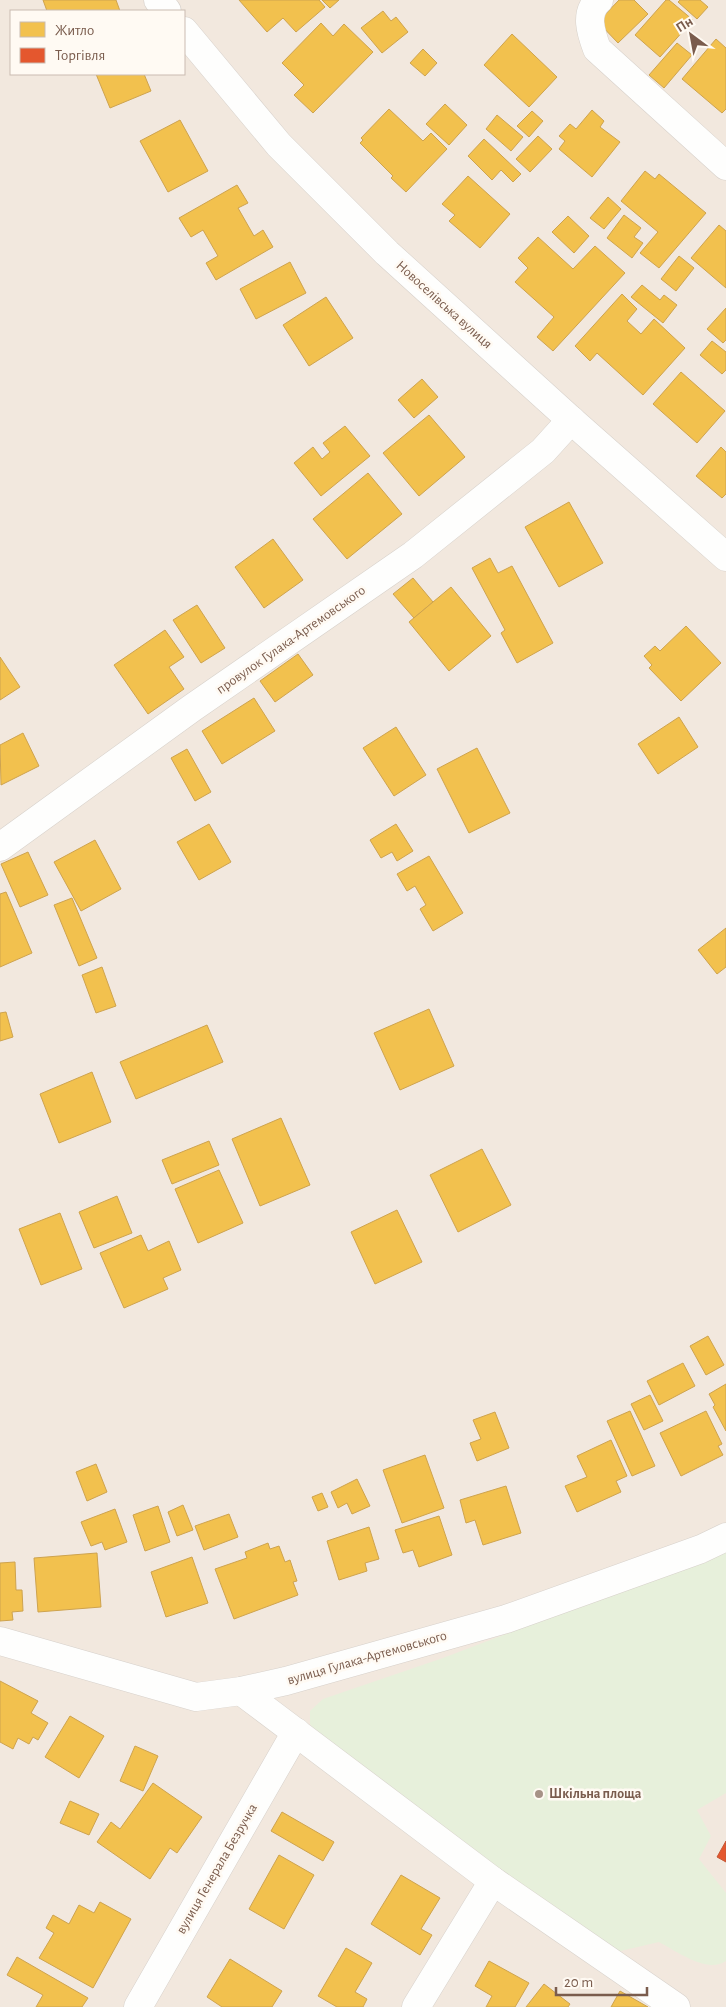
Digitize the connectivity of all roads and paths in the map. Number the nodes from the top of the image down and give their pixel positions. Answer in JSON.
{"nodes":[{"id":1,"x":158,"y":0,"type":"edge"},
{"id":2,"x":599,"y":0,"type":"edge"},
{"id":3,"x":167,"y":10,"type":"edge"},
{"id":4,"x":185,"y":32,"type":"edge"},
{"id":5,"x":726,"y":166,"type":"edge"},
{"id":6,"x":571,"y":420,"type":"junction"},
{"id":7,"x":726,"y":557,"type":"edge"},
{"id":8,"x":0,"y":847,"type":"edge"},
{"id":9,"x":726,"y":1537,"type":"edge"},
{"id":10,"x":0,"y":1641,"type":"edge"},
{"id":11,"x":241,"y":1691,"type":"junction"},
{"id":12,"x":296,"y":1732,"type":"junction"},
{"id":13,"x":493,"y":1881,"type":"junction"},
{"id":14,"x":138,"y":2007,"type":"edge"},
{"id":15,"x":416,"y":2007,"type":"edge"},
{"id":16,"x":676,"y":2007,"type":"edge"}],
"edges":[{"from":1,"to":3,"type":"street"},
{"from":2,"to":5,"type":"street"},
{"from":4,"to":6,"type":"street","name":"Новоселівська вулиця"},
{"from":6,"to":7,"type":"street","name":"Новоселівська вулиця"},
{"from":6,"to":8,"type":"street","name":"провулок Гулака-Артемовського"},
{"from":9,"to":11,"type":"street","name":"вулиця Гулака-Артемовського"},
{"from":10,"to":11,"type":"street","name":"вулиця Гулака-Артемовського"},
{"from":11,"to":12,"type":"street"},
{"from":12,"to":13,"type":"street"},
{"from":12,"to":14,"type":"street","name":"вулиця Генерала Безручка"},
{"from":13,"to":15,"type":"street"},
{"from":13,"to":16,"type":"street"}]}
